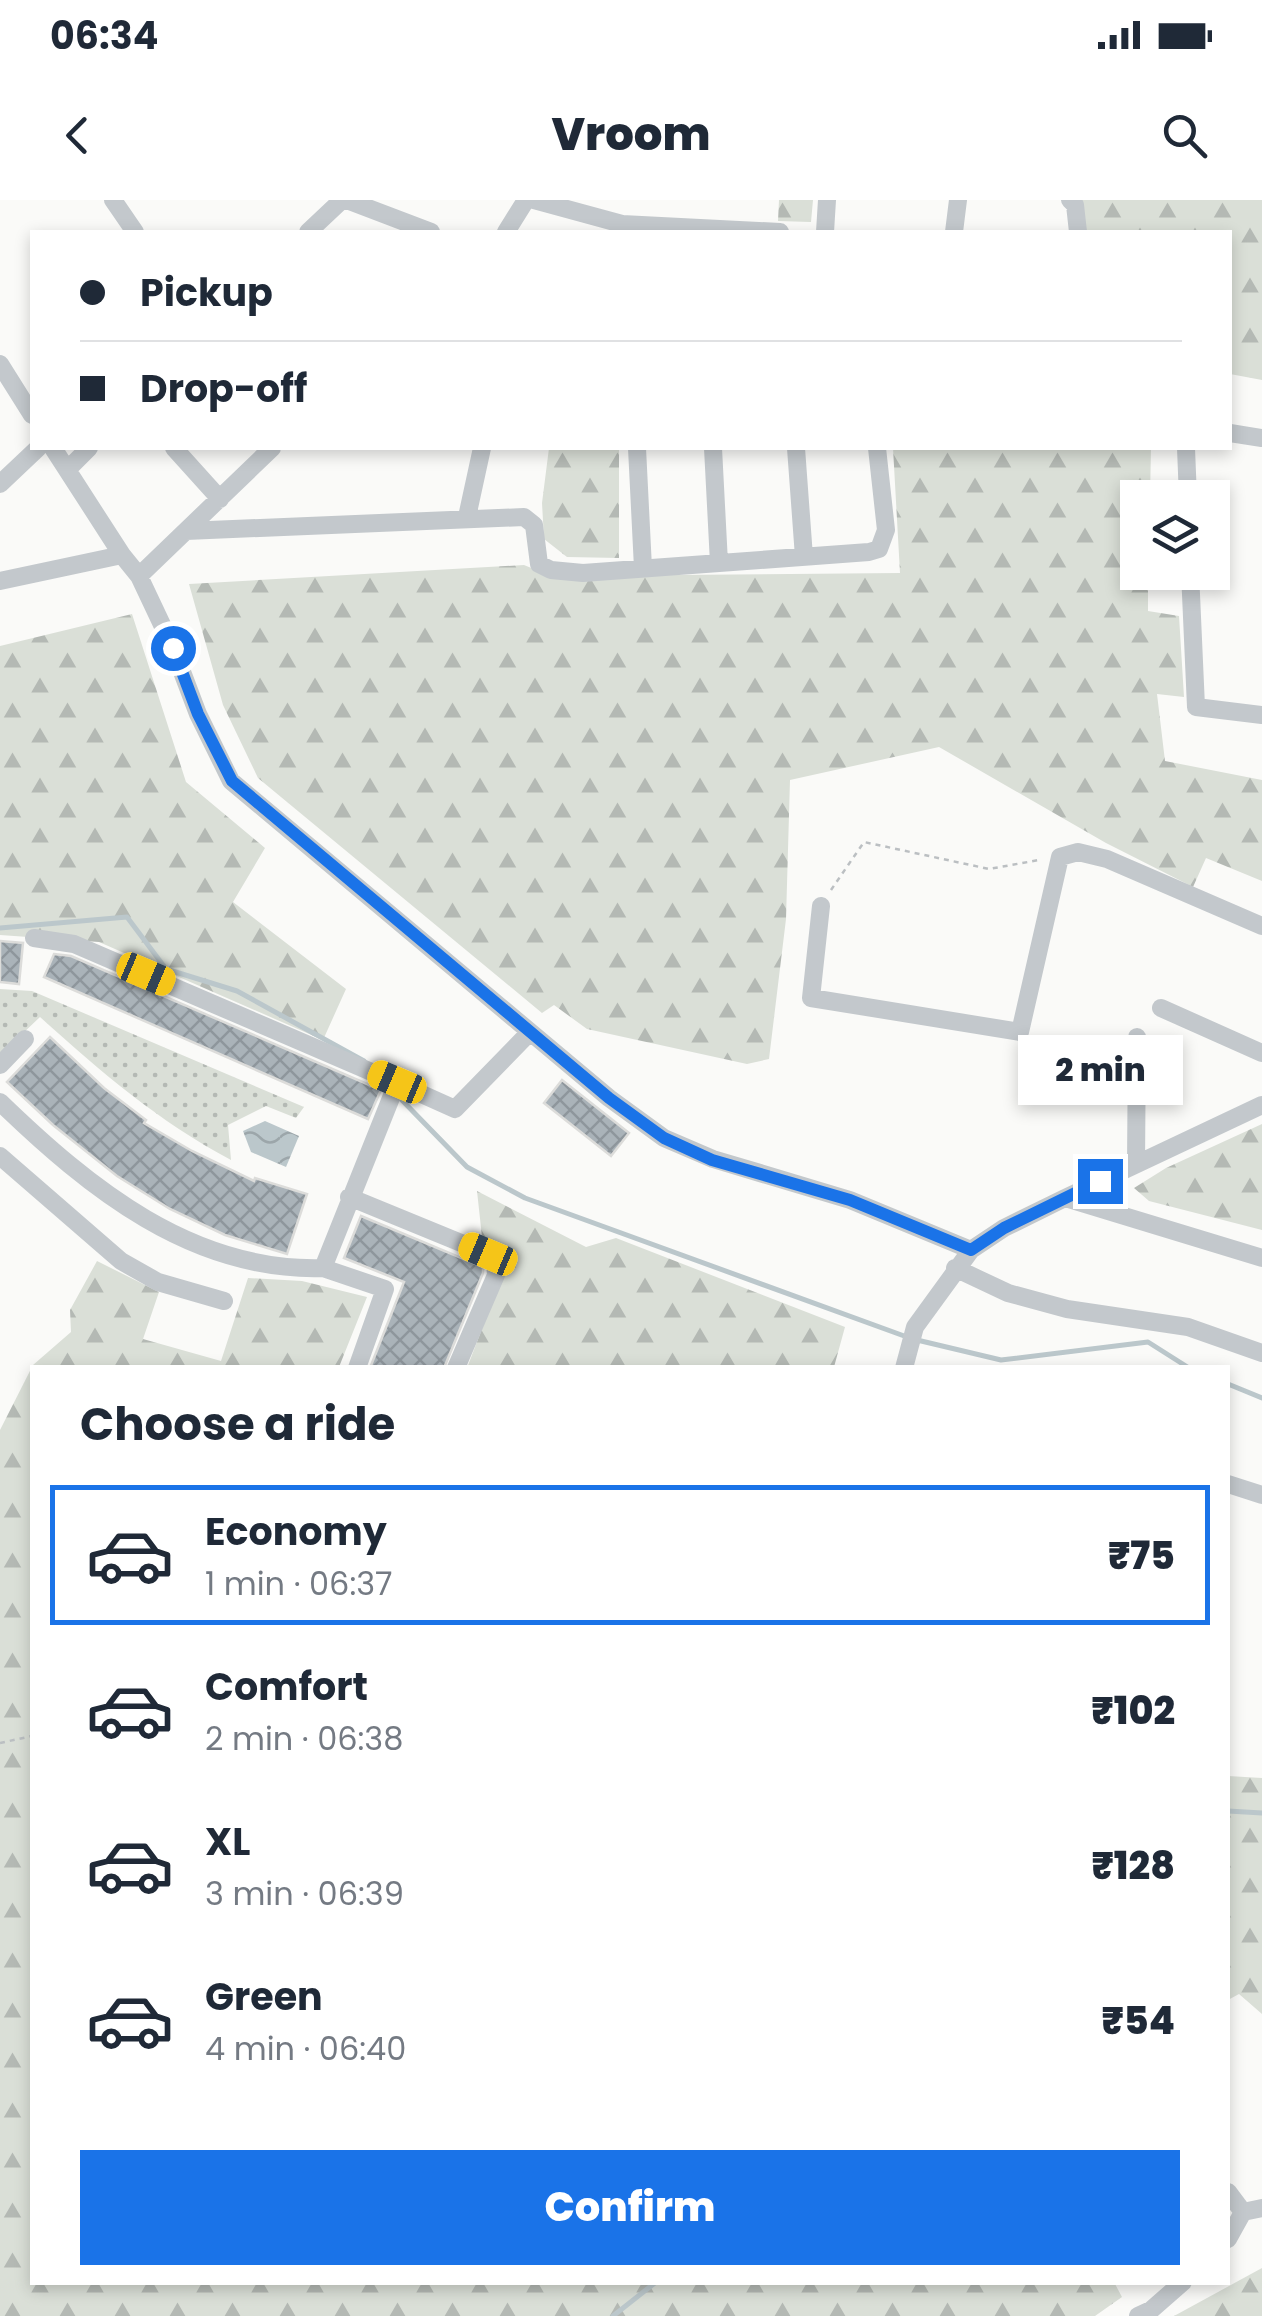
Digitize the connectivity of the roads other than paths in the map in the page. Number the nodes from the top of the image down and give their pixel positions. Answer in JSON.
{"nodes":[{"id":1,"x":113,"y":200,"type":"edge"},
{"id":2,"x":344,"y":200,"type":"edge"},
{"id":3,"x":530,"y":200,"type":"edge"},
{"id":4,"x":827,"y":200,"type":"edge"},
{"id":5,"x":958,"y":200,"type":"edge"},
{"id":6,"x":1070,"y":200,"type":"edge"},
{"id":7,"x":134,"y":230,"type":"edge"},
{"id":8,"x":310,"y":230,"type":"edge"},
{"id":9,"x":426,"y":230,"type":"edge"},
{"id":10,"x":508,"y":230,"type":"edge"},
{"id":11,"x":740,"y":230,"type":"edge"},
{"id":12,"x":824,"y":230,"type":"edge"},
{"id":13,"x":954,"y":230,"type":"edge"},
{"id":14,"x":1078,"y":230,"type":"edge"},
{"id":15,"x":0,"y":364,"type":"edge"},
{"id":16,"x":30,"y":413,"type":"edge"},
{"id":17,"x":1232,"y":433,"type":"edge"},
{"id":18,"x":1262,"y":438,"type":"edge"},
{"id":19,"x":36,"y":450,"type":"edge"},
{"id":20,"x":54,"y":450,"type":"edge"},
{"id":21,"x":88,"y":450,"type":"edge"},
{"id":22,"x":176,"y":450,"type":"edge"},
{"id":23,"x":270,"y":450,"type":"edge"},
{"id":24,"x":482,"y":450,"type":"edge"},
{"id":25,"x":637,"y":450,"type":"edge"},
{"id":26,"x":713,"y":450,"type":"edge"},
{"id":27,"x":796,"y":450,"type":"edge"},
{"id":28,"x":877,"y":450,"type":"edge"},
{"id":29,"x":1186,"y":450,"type":"edge"},
{"id":30,"x":67,"y":470,"type":"junction"},
{"id":31,"x":1187,"y":480,"type":"edge"},
{"id":32,"x":0,"y":484,"type":"edge"},
{"id":33,"x":220,"y":499,"type":"junction"},
{"id":34,"x":467,"y":517,"type":"junction"},
{"id":35,"x":186,"y":532,"type":"junction"},
{"id":36,"x":122,"y":556,"type":"junction"},
{"id":37,"x":804,"y":557,"type":"junction"},
{"id":38,"x":718,"y":563,"type":"junction"},
{"id":39,"x":644,"y":568,"type":"junction"},
{"id":40,"x":140,"y":576,"type":"junction"},
{"id":41,"x":0,"y":581,"type":"edge"},
{"id":42,"x":1191,"y":590,"type":"edge"},
{"id":43,"x":1262,"y":715,"type":"edge"},
{"id":44,"x":821,"y":906,"type":"road end"},
{"id":45,"x":1262,"y":926,"type":"edge"},
{"id":46,"x":34,"y":938,"type":"dead end"},
{"id":47,"x":1161,"y":1008,"type":"dead end"},
{"id":48,"x":530,"y":1032,"type":"junction"},
{"id":49,"x":1136,"y":1037,"type":"dead end"},
{"id":50,"x":25,"y":1039,"type":"dead end"},
{"id":51,"x":1262,"y":1053,"type":"edge"},
{"id":52,"x":0,"y":1065,"type":"edge"},
{"id":53,"x":397,"y":1082,"type":"junction"},
{"id":54,"x":0,"y":1102,"type":"edge"},
{"id":55,"x":1262,"y":1105,"type":"edge"},
{"id":56,"x":0,"y":1156,"type":"edge"},
{"id":57,"x":1136,"y":1164,"type":"junction"},
{"id":58,"x":350,"y":1197,"type":"junction"},
{"id":59,"x":1065,"y":1198,"type":"junction"},
{"id":60,"x":971,"y":1250,"type":"junction"},
{"id":61,"x":1262,"y":1258,"type":"edge"},
{"id":62,"x":324,"y":1268,"type":"junction"},
{"id":63,"x":955,"y":1268,"type":"junction"},
{"id":64,"x":224,"y":1301,"type":"dead end"},
{"id":65,"x":1262,"y":1353,"type":"edge"},
{"id":66,"x":357,"y":1365,"type":"edge"},
{"id":67,"x":457,"y":1365,"type":"edge"},
{"id":68,"x":905,"y":1365,"type":"edge"},
{"id":69,"x":1230,"y":1485,"type":"edge"},
{"id":70,"x":1262,"y":1495,"type":"edge"},
{"id":71,"x":1230,"y":2195,"type":"edge"},
{"id":72,"x":1262,"y":2208,"type":"edge"},
{"id":73,"x":1242,"y":2212,"type":"junction"},
{"id":74,"x":1230,"y":2235,"type":"edge"},
{"id":75,"x":1180,"y":2285,"type":"edge"},
{"id":76,"x":1138,"y":2316,"type":"edge"}],
"edges":[{"from":1,"to":7,"type":"street"},
{"from":2,"to":8,"type":"street"},
{"from":2,"to":9,"type":"street"},
{"from":3,"to":10,"type":"street"},
{"from":3,"to":11,"type":"street"},
{"from":4,"to":12,"type":"street"},
{"from":5,"to":13,"type":"street"},
{"from":6,"to":14,"type":"street"},
{"from":15,"to":16,"type":"street"},
{"from":17,"to":18,"type":"street"},
{"from":19,"to":32,"type":"street"},
{"from":20,"to":30,"type":"street"},
{"from":21,"to":30,"type":"street"},
{"from":22,"to":33,"type":"street"},
{"from":23,"to":33,"type":"street"},
{"from":24,"to":34,"type":"street"},
{"from":25,"to":39,"type":"street"},
{"from":26,"to":38,"type":"street"},
{"from":27,"to":37,"type":"street"},
{"from":28,"to":37,"type":"street"},
{"from":29,"to":31,"type":"street"},
{"from":30,"to":36,"type":"street"},
{"from":33,"to":35,"type":"street"},
{"from":34,"to":35,"type":"street"},
{"from":34,"to":39,"type":"street"},
{"from":35,"to":40,"type":"street"},
{"from":36,"to":40,"type":"street"},
{"from":36,"to":41,"type":"street"},
{"from":37,"to":38,"type":"street"},
{"from":38,"to":39,"type":"street"},
{"from":40,"to":48,"type":"street"},
{"from":42,"to":43,"type":"street"},
{"from":44,"to":45,"type":"street"},
{"from":46,"to":53,"type":"street"},
{"from":47,"to":51,"type":"street"},
{"from":48,"to":53,"type":"street"},
{"from":48,"to":60,"type":"street"},
{"from":49,"to":57,"type":"street"},
{"from":50,"to":52,"type":"street"},
{"from":53,"to":58,"type":"street"},
{"from":54,"to":62,"type":"street"},
{"from":55,"to":57,"type":"street"},
{"from":56,"to":64,"type":"street"},
{"from":57,"to":59,"type":"street"},
{"from":58,"to":62,"type":"street"},
{"from":58,"to":67,"type":"street"},
{"from":59,"to":60,"type":"street"},
{"from":59,"to":61,"type":"street"},
{"from":60,"to":63,"type":"street"},
{"from":62,"to":66,"type":"street"},
{"from":63,"to":65,"type":"street"},
{"from":63,"to":68,"type":"street"},
{"from":69,"to":70,"type":"street"},
{"from":71,"to":73,"type":"street"},
{"from":72,"to":73,"type":"street"},
{"from":73,"to":74,"type":"street"},
{"from":75,"to":76,"type":"street"}]}
